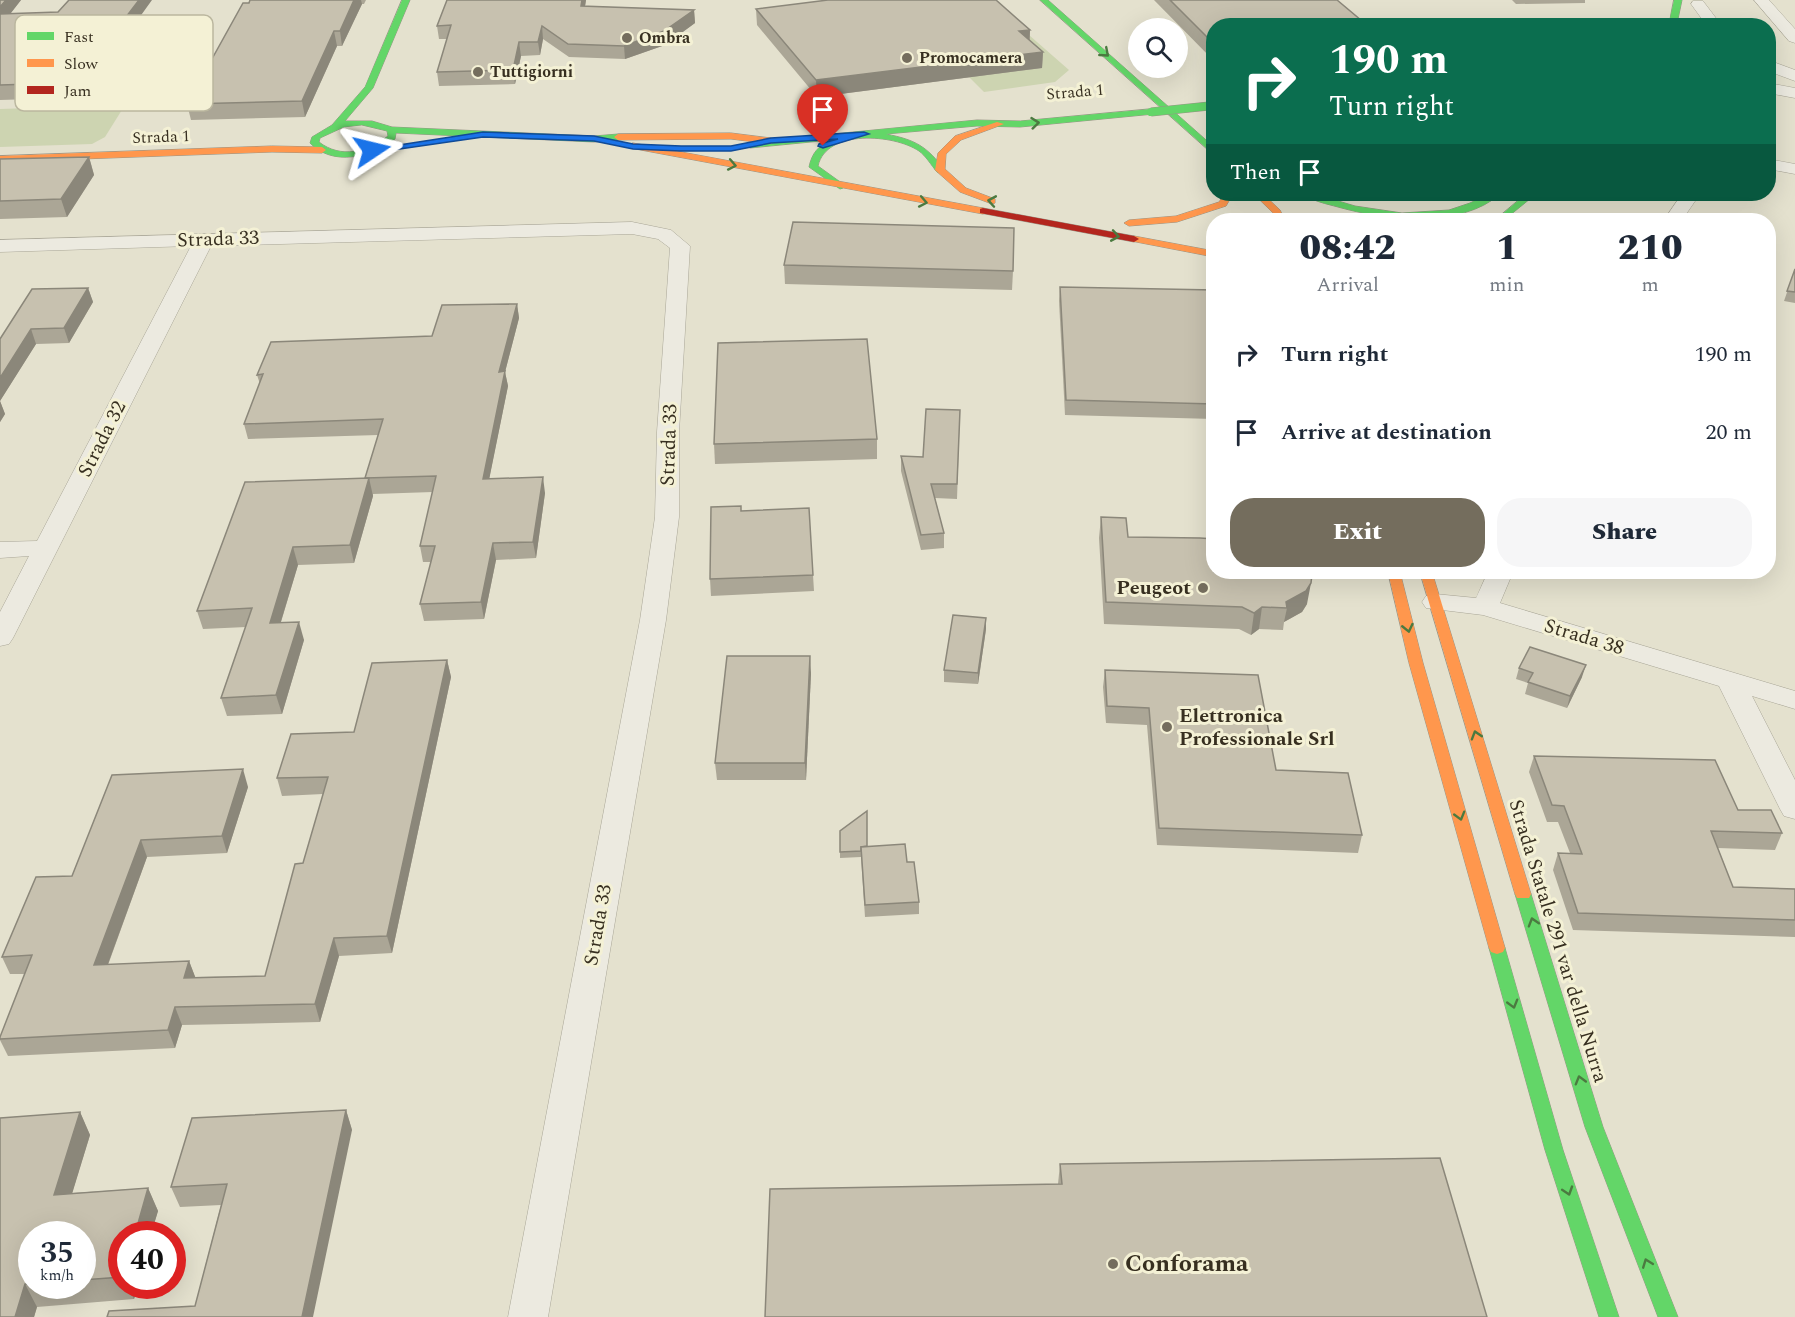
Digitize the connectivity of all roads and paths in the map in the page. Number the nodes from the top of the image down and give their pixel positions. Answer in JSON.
{"nodes":[{"id":1,"x":406,"y":0,"type":"edge"},
{"id":2,"x":1044,"y":0,"type":"edge"},
{"id":3,"x":1678,"y":0,"type":"edge"},
{"id":4,"x":1761,"y":0,"type":"edge"},
{"id":5,"x":1697,"y":7,"type":"edge"},
{"id":6,"x":1674,"y":18,"type":"edge"},
{"id":7,"x":1707,"y":18,"type":"edge"},
{"id":8,"x":1795,"y":38,"type":"edge"},
{"id":9,"x":1776,"y":68,"type":"edge"},
{"id":10,"x":1795,"y":76,"type":"edge"},
{"id":11,"x":369,"y":88,"type":"junction"},
{"id":12,"x":1776,"y":89,"type":"edge"},
{"id":13,"x":1795,"y":93,"type":"edge"},
{"id":14,"x":1179,"y":95,"type":"dead end"},
{"id":15,"x":1206,"y":104,"type":"edge"},
{"id":16,"x":1206,"y":105,"type":"edge"},
{"id":17,"x":1146,"y":107,"type":"junction"},
{"id":18,"x":1206,"y":107,"type":"edge"},
{"id":19,"x":372,"y":123,"type":"junction"},
{"id":20,"x":977,"y":123,"type":"junction"},
{"id":21,"x":1000,"y":124,"type":"junction"},
{"id":22,"x":336,"y":126,"type":"junction"},
{"id":23,"x":391,"y":130,"type":"junction"},
{"id":24,"x":319,"y":134,"type":"junction"},
{"id":25,"x":864,"y":134,"type":"junction"},
{"id":26,"x":483,"y":135,"type":"junction"},
{"id":27,"x":594,"y":139,"type":"junction"},
{"id":28,"x":771,"y":141,"type":"junction"},
{"id":29,"x":1206,"y":145,"type":"edge"},
{"id":30,"x":633,"y":146,"type":"junction"},
{"id":31,"x":378,"y":148,"type":"junction"},
{"id":32,"x":322,"y":150,"type":"junction"},
{"id":33,"x":0,"y":151,"type":"edge"},
{"id":34,"x":0,"y":159,"type":"edge"},
{"id":35,"x":1776,"y":165,"type":"edge"},
{"id":36,"x":1795,"y":169,"type":"edge"},
{"id":37,"x":940,"y":170,"type":"junction"},
{"id":38,"x":840,"y":186,"type":"junction"},
{"id":39,"x":1224,"y":201,"type":"edge"},
{"id":40,"x":1265,"y":201,"type":"edge"},
{"id":41,"x":1325,"y":201,"type":"edge"},
{"id":42,"x":1480,"y":201,"type":"edge"},
{"id":43,"x":1522,"y":201,"type":"edge"},
{"id":44,"x":1277,"y":213,"type":"edge"},
{"id":45,"x":1370,"y":213,"type":"edge"},
{"id":46,"x":1430,"y":213,"type":"edge"},
{"id":47,"x":1508,"y":213,"type":"edge"},
{"id":48,"x":204,"y":240,"type":"junction"},
{"id":49,"x":0,"y":246,"type":"edge"},
{"id":50,"x":1206,"y":253,"type":"edge"},
{"id":51,"x":47,"y":548,"type":"junction"},
{"id":52,"x":0,"y":550,"type":"edge"},
{"id":53,"x":1396,"y":579,"type":"edge"},
{"id":54,"x":1428,"y":579,"type":"edge"},
{"id":55,"x":1497,"y":579,"type":"edge"},
{"id":56,"x":1435,"y":602,"type":"junction"},
{"id":57,"x":1485,"y":607,"type":"junction"},
{"id":58,"x":0,"y":638,"type":"edge"},
{"id":59,"x":1731,"y":682,"type":"junction"},
{"id":60,"x":1795,"y":700,"type":"edge"},
{"id":61,"x":1795,"y":809,"type":"edge"},
{"id":62,"x":528,"y":1317,"type":"edge"},
{"id":63,"x":1609,"y":1317,"type":"edge"},
{"id":64,"x":1668,"y":1317,"type":"edge"}],
"edges":[{"from":1,"to":11,"type":"main road"},
{"from":2,"to":29,"type":"main road","one_way":true},
{"from":3,"to":6,"type":"main road"},
{"from":4,"to":8,"type":"street"},
{"from":5,"to":7,"type":"street"},
{"from":9,"to":10,"type":"street"},
{"from":11,"to":19,"type":"main road"},
{"from":11,"to":22,"type":"main road"},
{"from":12,"to":13,"type":"street"},
{"from":14,"to":16,"type":"main road"},
{"from":15,"to":17,"type":"main road","name":"Strada 1"},
{"from":17,"to":18,"type":"main road","name":"Strada 1","bridge":true},
{"from":17,"to":20,"type":"main road","name":"Strada 1"},
{"from":21,"to":17,"type":"main road","name":"Strada 1","one_way":true},
{"from":19,"to":22,"type":"main road"},
{"from":19,"to":23,"type":"main road","name":"Strada 1"},
{"from":20,"to":21,"type":"main road","name":"Strada 1"},
{"from":20,"to":25,"type":"main road","name":"Strada 1"},
{"from":21,"to":37,"type":"main road"},
{"from":22,"to":24,"type":"main road","name":"Strada 1"},
{"from":23,"to":26,"type":"main road","name":"Strada 1"},
{"from":23,"to":31,"type":"main road"},
{"from":24,"to":32,"type":"main road"},
{"from":24,"to":33,"type":"main road","name":"Strada 1"},
{"from":25,"to":28,"type":"main road","name":"Strada 1"},
{"from":25,"to":37,"type":"main road"},
{"from":25,"to":38,"type":"main road"},
{"from":26,"to":27,"type":"main road","name":"Strada 1"},
{"from":26,"to":31,"type":"main road","name":"Strada 1"},
{"from":27,"to":28,"type":"main road","name":"Strada 1"},
{"from":27,"to":30,"type":"main road","name":"Strada 1"},
{"from":28,"to":30,"type":"main road","name":"Strada 1"},
{"from":30,"to":38,"type":"main road","one_way":true},
{"from":31,"to":32,"type":"main road","name":"Strada 1"},
{"from":32,"to":34,"type":"main road","name":"Strada 1"},
{"from":35,"to":36,"type":"street"},
{"from":39,"to":37,"type":"main road","one_way":true},
{"from":38,"to":50,"type":"main road","one_way":true},
{"from":40,"to":44,"type":"main road"},
{"from":41,"to":45,"type":"main road"},
{"from":42,"to":46,"type":"main road"},
{"from":43,"to":47,"type":"main road"},
{"from":48,"to":49,"type":"street","name":"Strada 33"},
{"from":48,"to":51,"type":"street","name":"Strada 32"},
{"from":48,"to":62,"type":"street","name":"Strada 33"},
{"from":51,"to":52,"type":"street"},
{"from":51,"to":58,"type":"street","name":"Strada 32"},
{"from":53,"to":63,"type":"main road","one_way":true},
{"from":54,"to":56,"type":"main road","name":"Strada Statale 291 var della Nurra"},
{"from":55,"to":57,"type":"street"},
{"from":56,"to":57,"type":"street","name":"Strada 38"},
{"from":64,"to":56,"type":"main road","name":"Strada Statale 291 var della Nurra","one_way":true},
{"from":57,"to":59,"type":"street","name":"Strada 38"},
{"from":59,"to":60,"type":"street","name":"Strada 38"},
{"from":59,"to":61,"type":"street"}]}
